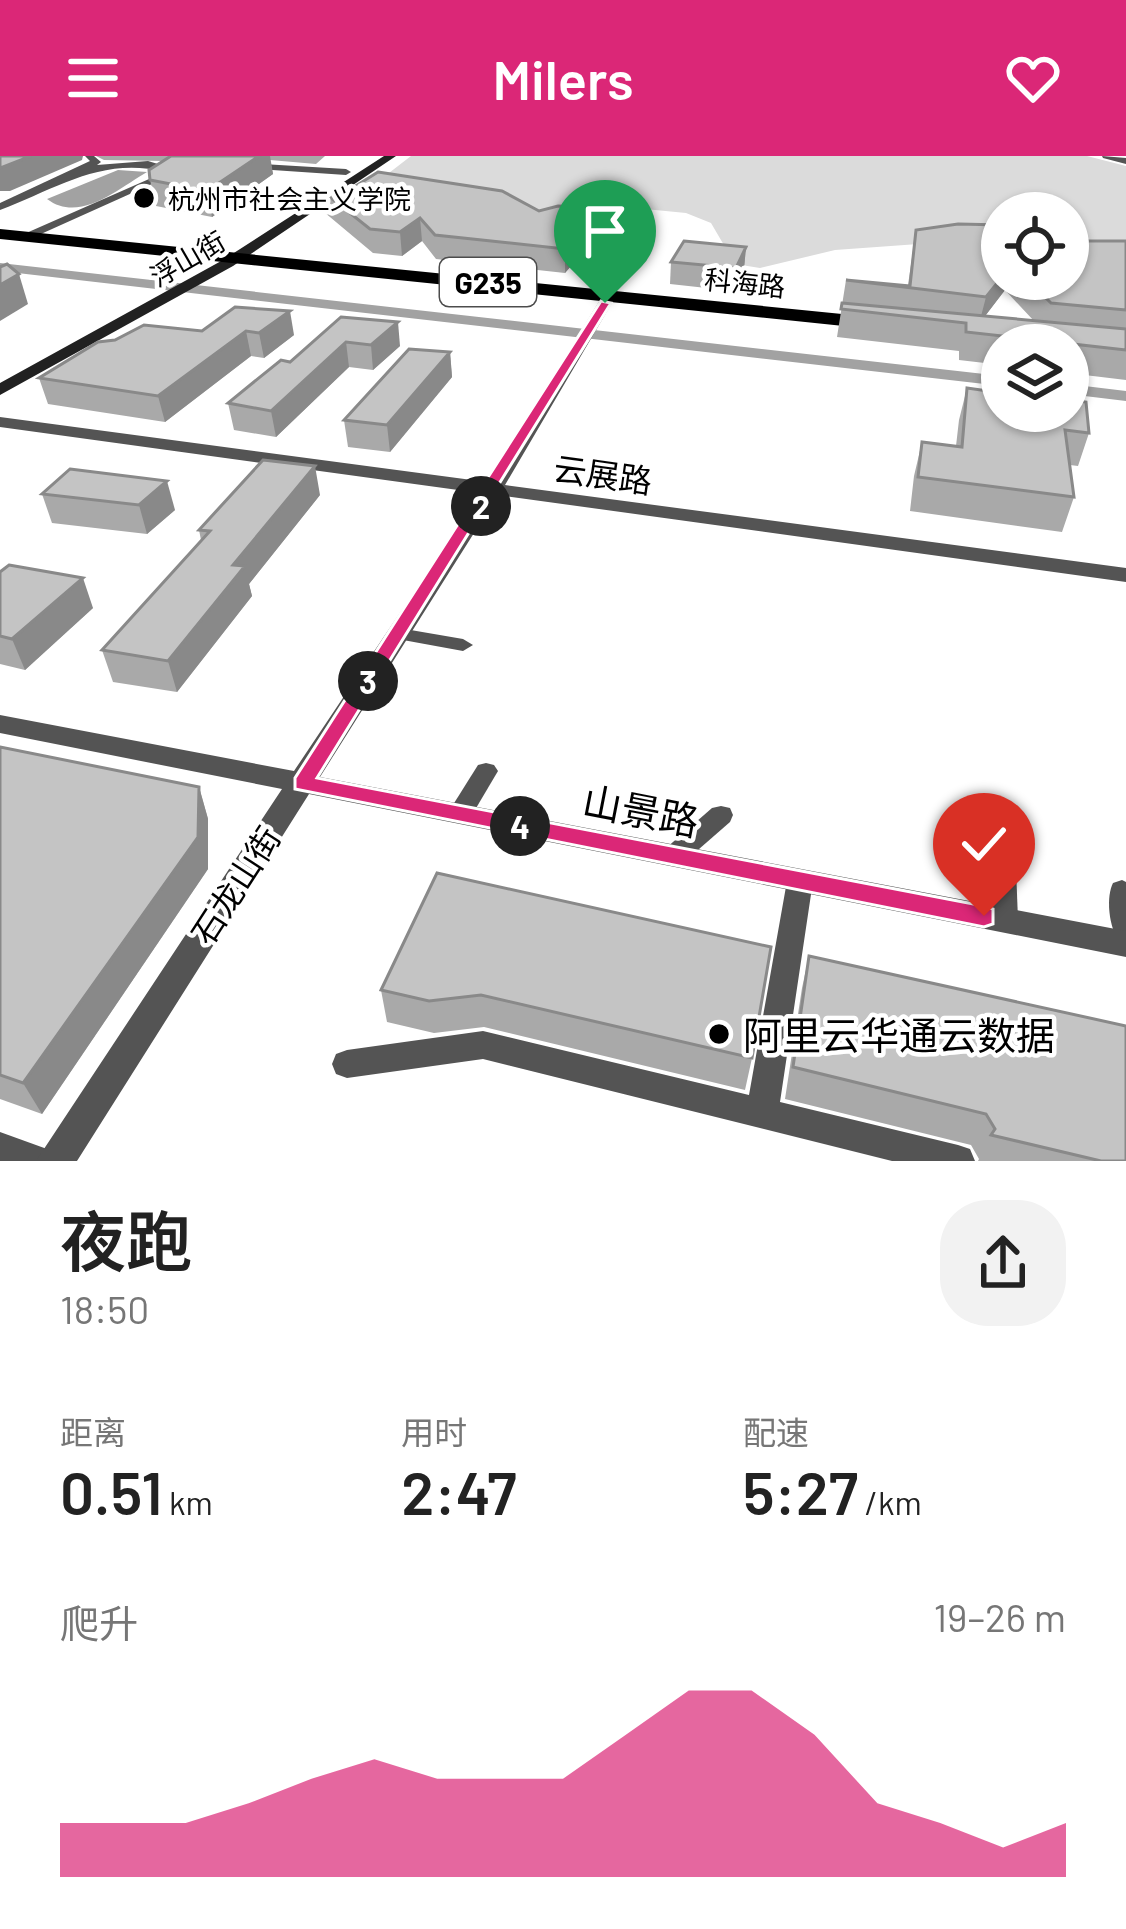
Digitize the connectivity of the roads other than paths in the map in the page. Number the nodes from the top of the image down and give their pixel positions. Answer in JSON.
{"nodes":[{"id":1,"x":89,"y":156,"type":"edge"},
{"id":2,"x":372,"y":156,"type":"edge"},
{"id":3,"x":391,"y":156,"type":"edge"},
{"id":4,"x":1107,"y":156,"type":"edge"},
{"id":5,"x":242,"y":160,"type":"edge"},
{"id":6,"x":1126,"y":161,"type":"edge"},
{"id":7,"x":81,"y":170,"type":"junction"},
{"id":8,"x":351,"y":175,"type":"junction"},
{"id":9,"x":372,"y":182,"type":"edge"},
{"id":10,"x":33,"y":192,"type":"junction"},
{"id":11,"x":0,"y":207,"type":"edge"},
{"id":12,"x":23,"y":207,"type":"dead end"},
{"id":13,"x":89,"y":211,"type":"junction"},
{"id":14,"x":40,"y":212,"type":"dead end"},
{"id":15,"x":28,"y":236,"type":"junction"},
{"id":16,"x":0,"y":237,"type":"edge"},
{"id":17,"x":220,"y":262,"type":"junction"},
{"id":18,"x":605,"y":303,"type":"junction"},
{"id":19,"x":0,"y":373,"type":"edge"},
{"id":20,"x":0,"y":390,"type":"edge"},
{"id":21,"x":0,"y":422,"type":"edge"},
{"id":22,"x":492,"y":490,"type":"junction"},
{"id":23,"x":1126,"y":575,"type":"edge"},
{"id":24,"x":399,"y":634,"type":"junction"},
{"id":25,"x":464,"y":645,"type":"dead end"},
{"id":26,"x":0,"y":724,"type":"edge"},
{"id":27,"x":486,"y":771,"type":"dead end"},
{"id":28,"x":302,"y":783,"type":"junction"},
{"id":29,"x":460,"y":814,"type":"junction"},
{"id":30,"x":721,"y":815,"type":"dead end"},
{"id":31,"x":674,"y":856,"type":"junction"},
{"id":32,"x":1003,"y":868,"type":"dead end"},
{"id":33,"x":800,"y":880,"type":"junction"},
{"id":34,"x":1122,"y":890,"type":"dead end"},
{"id":35,"x":1004,"y":920,"type":"junction"},
{"id":36,"x":1126,"y":928,"type":"edge"},
{"id":37,"x":1126,"y":944,"type":"edge"},
{"id":38,"x":346,"y":1064,"type":"dead end"},
{"id":39,"x":761,"y":1113,"type":"junction"},
{"id":40,"x":0,"y":1148,"type":"edge"},
{"id":41,"x":35,"y":1161,"type":"edge"},
{"id":42,"x":55,"y":1161,"type":"edge"},
{"id":43,"x":958,"y":1161,"type":"edge"}],
"edges":[{"from":1,"to":7,"type":"street"},
{"from":2,"to":8,"type":"main road","name":"浮山街"},
{"from":3,"to":8,"type":"main road","name":"浮山街"},
{"from":4,"to":6,"type":"street"},
{"from":5,"to":8,"type":"street"},
{"from":7,"to":10,"type":"street"},
{"from":7,"to":13,"type":"street"},
{"from":8,"to":9,"type":"street"},
{"from":8,"to":17,"type":"main road","name":"浮山街"},
{"from":10,"to":11,"type":"street"},
{"from":10,"to":12,"type":"street"},
{"from":13,"to":14,"type":"street"},
{"from":13,"to":15,"type":"street"},
{"from":15,"to":16,"type":"highway","name":"科海路","number":"G235"},
{"from":15,"to":17,"type":"highway","name":"科海路","number":"G235"},
{"from":16,"to":17,"type":"highway","name":"科海路","number":"G235"},
{"from":17,"to":18,"type":"highway","name":"科海路","number":"G235"},
{"from":17,"to":18,"type":"highway","name":"科海路","number":"G235"},
{"from":17,"to":19,"type":"main road","name":"浮山街"},
{"from":17,"to":20,"type":"main road","name":"浮山街"},
{"from":18,"to":22,"type":"street","name":"石龙山街"},
{"from":21,"to":22,"type":"street","name":"云展路"},
{"from":22,"to":23,"type":"street","name":"云展路"},
{"from":22,"to":24,"type":"street","name":"石龙山街"},
{"from":24,"to":25,"type":"street"},
{"from":24,"to":28,"type":"street","name":"石龙山街"},
{"from":26,"to":28,"type":"street","name":"山景路"},
{"from":27,"to":29,"type":"street"},
{"from":28,"to":29,"type":"street","name":"山景路"},
{"from":28,"to":42,"type":"street","name":"石龙山街"},
{"from":29,"to":31,"type":"street","name":"山景路"},
{"from":30,"to":31,"type":"street"},
{"from":31,"to":33,"type":"street","name":"山景路"},
{"from":32,"to":35,"type":"street"},
{"from":33,"to":35,"type":"street","name":"山景路"},
{"from":33,"to":39,"type":"street"},
{"from":34,"to":36,"type":"street"},
{"from":35,"to":37,"type":"street","name":"山景路"},
{"from":38,"to":39,"type":"street"},
{"from":39,"to":43,"type":"street"},
{"from":40,"to":41,"type":"street"}]}
